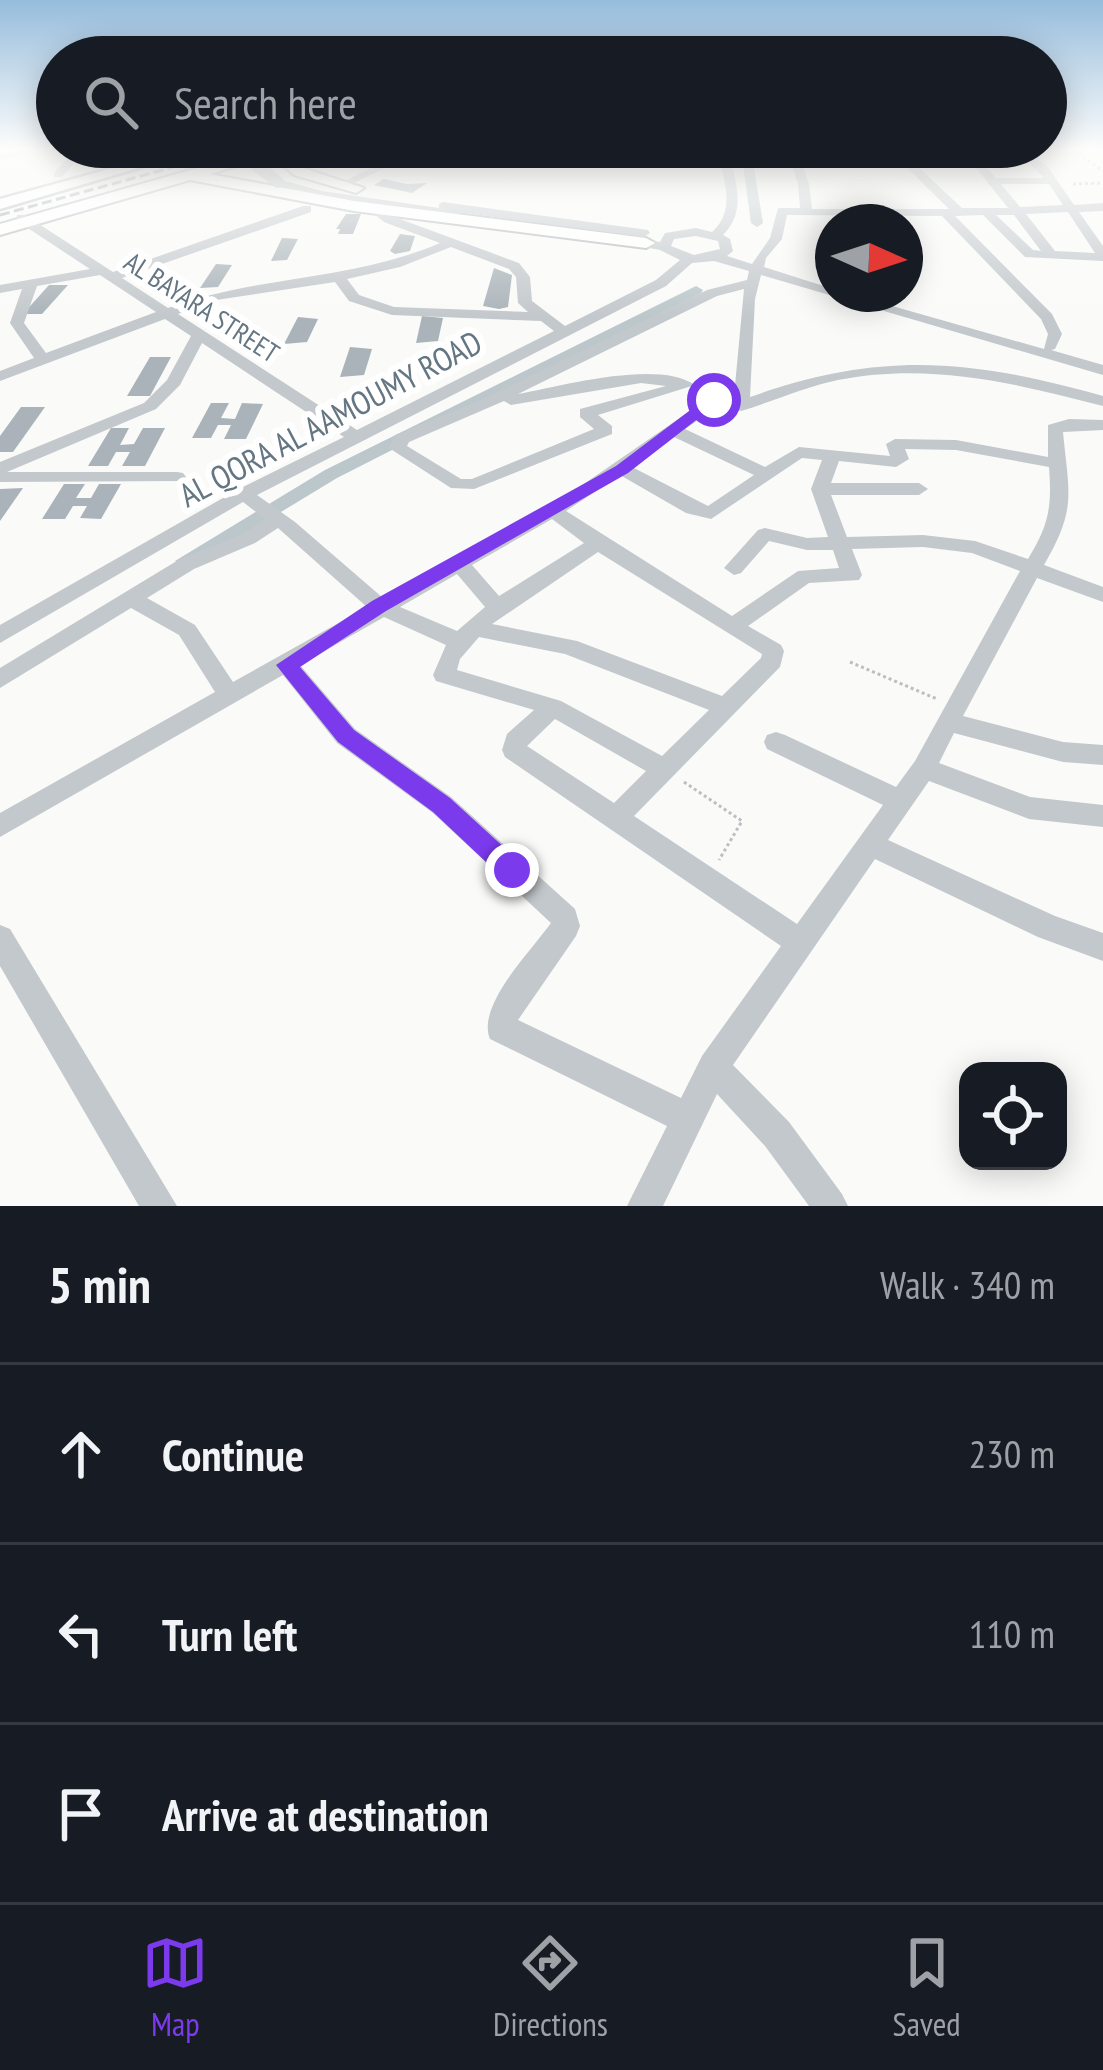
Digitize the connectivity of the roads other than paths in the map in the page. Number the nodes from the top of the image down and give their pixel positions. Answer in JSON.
{"nodes":[{"id":1,"x":69,"y":206,"type":"edge"},
{"id":2,"x":75,"y":206,"type":"edge"},
{"id":3,"x":364,"y":206,"type":"edge"},
{"id":4,"x":405,"y":206,"type":"edge"},
{"id":5,"x":490,"y":206,"type":"edge"},
{"id":6,"x":732,"y":206,"type":"edge"},
{"id":7,"x":806,"y":206,"type":"edge"},
{"id":8,"x":947,"y":206,"type":"edge"},
{"id":9,"x":1014,"y":206,"type":"edge"},
{"id":10,"x":1103,"y":207,"type":"edge"},
{"id":11,"x":374,"y":208,"type":"junction"},
{"id":12,"x":1073,"y":208,"type":"junction"},
{"id":13,"x":307,"y":209,"type":"dead end"},
{"id":14,"x":806,"y":211,"type":"junction"},
{"id":15,"x":1017,"y":211,"type":"junction"},
{"id":16,"x":952,"y":212,"type":"junction"},
{"id":17,"x":986,"y":212,"type":"junction"},
{"id":18,"x":25,"y":220,"type":"junction"},
{"id":19,"x":0,"y":227,"type":"edge"},
{"id":20,"x":722,"y":239,"type":"junction"},
{"id":21,"x":655,"y":240,"type":"junction"},
{"id":22,"x":452,"y":242,"type":"junction"},
{"id":23,"x":1030,"y":254,"type":"junction"},
{"id":24,"x":1051,"y":255,"type":"junction"},
{"id":25,"x":1103,"y":256,"type":"edge"},
{"id":26,"x":716,"y":257,"type":"junction"},
{"id":27,"x":689,"y":259,"type":"junction"},
{"id":28,"x":998,"y":266,"type":"junction"},
{"id":29,"x":756,"y":269,"type":"junction"},
{"id":30,"x":106,"y":274,"type":"junction"},
{"id":31,"x":337,"y":275,"type":"junction"},
{"id":32,"x":815,"y":279,"type":"edge"},
{"id":33,"x":31,"y":284,"type":"junction"},
{"id":34,"x":815,"y":288,"type":"edge"},
{"id":35,"x":0,"y":289,"type":"edge"},
{"id":36,"x":923,"y":309,"type":"edge"},
{"id":37,"x":165,"y":312,"type":"junction"},
{"id":38,"x":898,"y":312,"type":"edge"},
{"id":39,"x":542,"y":317,"type":"junction"},
{"id":40,"x":562,"y":331,"type":"junction"},
{"id":41,"x":200,"y":334,"type":"junction"},
{"id":42,"x":1050,"y":346,"type":"junction"},
{"id":43,"x":43,"y":359,"type":"junction"},
{"id":44,"x":1103,"y":361,"type":"edge"},
{"id":45,"x":1103,"y":370,"type":"edge"},
{"id":46,"x":0,"y":376,"type":"edge"},
{"id":47,"x":687,"y":385,"type":"junction"},
{"id":48,"x":731,"y":401,"type":"junction"},
{"id":49,"x":1103,"y":401,"type":"edge"},
{"id":50,"x":487,"y":403,"type":"junction"},
{"id":51,"x":1103,"y":425,"type":"edge"},
{"id":52,"x":675,"y":431,"type":"junction"},
{"id":53,"x":356,"y":436,"type":"junction"},
{"id":54,"x":832,"y":457,"type":"junction"},
{"id":55,"x":1054,"y":463,"type":"junction"},
{"id":56,"x":622,"y":469,"type":"junction"},
{"id":57,"x":0,"y":472,"type":"edge"},
{"id":58,"x":177,"y":476,"type":"dead end"},
{"id":59,"x":768,"y":476,"type":"junction"},
{"id":60,"x":820,"y":489,"type":"junction"},
{"id":61,"x":920,"y":489,"type":"dead end"},
{"id":62,"x":247,"y":496,"type":"junction"},
{"id":63,"x":553,"y":511,"type":"junction"},
{"id":64,"x":275,"y":517,"type":"junction"},
{"id":65,"x":598,"y":543,"type":"junction"},
{"id":66,"x":842,"y":546,"type":"junction"},
{"id":67,"x":460,"y":564,"type":"junction"},
{"id":68,"x":1032,"y":566,"type":"junction"},
{"id":69,"x":734,"y":568,"type":"dead end"},
{"id":70,"x":1103,"y":595,"type":"edge"},
{"id":71,"x":132,"y":599,"type":"junction"},
{"id":72,"x":379,"y":606,"type":"junction"},
{"id":73,"x":498,"y":609,"type":"junction"},
{"id":74,"x":732,"y":626,"type":"junction"},
{"id":75,"x":0,"y":635,"type":"edge"},
{"id":76,"x":468,"y":635,"type":"junction"},
{"id":77,"x":286,"y":665,"type":"junction"},
{"id":78,"x":0,"y":679,"type":"edge"},
{"id":79,"x":229,"y":695,"type":"junction"},
{"id":80,"x":553,"y":706,"type":"junction"},
{"id":81,"x":726,"y":706,"type":"junction"},
{"id":82,"x":951,"y":714,"type":"junction"},
{"id":83,"x":776,"y":742,"type":"dead end"},
{"id":84,"x":1103,"y":755,"type":"edge"},
{"id":85,"x":924,"y":768,"type":"junction"},
{"id":86,"x":665,"y":770,"type":"junction"},
{"id":87,"x":900,"y":801,"type":"junction"},
{"id":88,"x":618,"y":816,"type":"junction"},
{"id":89,"x":1103,"y":816,"type":"edge"},
{"id":90,"x":0,"y":826,"type":"edge"},
{"id":91,"x":870,"y":844,"type":"junction"},
{"id":92,"x":0,"y":939,"type":"edge"},
{"id":93,"x":799,"y":941,"type":"junction"},
{"id":94,"x":1103,"y":947,"type":"edge"},
{"id":95,"x":713,"y":1067,"type":"junction"},
{"id":96,"x":688,"y":1119,"type":"junction"},
{"id":97,"x":159,"y":1206,"type":"edge"},
{"id":98,"x":645,"y":1206,"type":"edge"},
{"id":99,"x":830,"y":1206,"type":"edge"}],
"edges":[{"from":1,"to":18,"type":"highway"},
{"from":2,"to":18,"type":"highway"},
{"from":3,"to":11,"type":"highway"},
{"from":4,"to":21,"type":"street"},
{"from":5,"to":21,"type":"highway"},
{"from":6,"to":20,"type":"street"},
{"from":7,"to":14,"type":"street"},
{"from":8,"to":16,"type":"street"},
{"from":9,"to":15,"type":"street"},
{"from":10,"to":12,"type":"street"},
{"from":11,"to":21,"type":"highway"},
{"from":11,"to":22,"type":"street"},
{"from":12,"to":15,"type":"street"},
{"from":12,"to":25,"type":"street"},
{"from":13,"to":30,"type":"street"},
{"from":14,"to":16,"type":"street"},
{"from":14,"to":29,"type":"street"},
{"from":15,"to":17,"type":"street"},
{"from":15,"to":24,"type":"street"},
{"from":16,"to":17,"type":"street"},
{"from":16,"to":28,"type":"street"},
{"from":17,"to":23,"type":"street"},
{"from":18,"to":19,"type":"highway"},
{"from":18,"to":30,"type":"street","name":"AL BAYARA STREET"},
{"from":20,"to":21,"type":"street"},
{"from":20,"to":26,"type":"street"},
{"from":20,"to":29,"type":"street"},
{"from":21,"to":27,"type":"street"},
{"from":22,"to":31,"type":"street"},
{"from":22,"to":39,"type":"street"},
{"from":23,"to":24,"type":"street"},
{"from":23,"to":28,"type":"street"},
{"from":24,"to":25,"type":"street"},
{"from":26,"to":27,"type":"street"},
{"from":26,"to":29,"type":"street"},
{"from":27,"to":40,"type":"street","name":"AL QORA AL AAMOUMY ROAD"},
{"from":28,"to":42,"type":"street"},
{"from":29,"to":32,"type":"street"},
{"from":29,"to":34,"type":"street"},
{"from":29,"to":48,"type":"street"},
{"from":29,"to":50,"type":"street"},
{"from":30,"to":33,"type":"street"},
{"from":30,"to":37,"type":"street","name":"AL BAYARA STREET"},
{"from":31,"to":37,"type":"street"},
{"from":31,"to":39,"type":"street"},
{"from":33,"to":35,"type":"street"},
{"from":33,"to":43,"type":"street"},
{"from":36,"to":42,"type":"street"},
{"from":37,"to":41,"type":"street","name":"AL BAYARA STREET"},
{"from":37,"to":43,"type":"street"},
{"from":38,"to":45,"type":"street"},
{"from":39,"to":40,"type":"street"},
{"from":40,"to":53,"type":"street","name":"AL QORA AL AAMOUMY ROAD"},
{"from":41,"to":53,"type":"street","name":"AL BAYARA STREET"},
{"from":41,"to":57,"type":"street"},
{"from":42,"to":44,"type":"street"},
{"from":43,"to":46,"type":"street"},
{"from":47,"to":48,"type":"street"},
{"from":47,"to":50,"type":"street"},
{"from":47,"to":50,"type":"street"},
{"from":48,"to":49,"type":"street"},
{"from":48,"to":52,"type":"street"},
{"from":51,"to":55,"type":"street"},
{"from":52,"to":56,"type":"street"},
{"from":52,"to":59,"type":"street"},
{"from":53,"to":62,"type":"street","name":"AL QORA AL AAMOUMY ROAD"},
{"from":54,"to":55,"type":"street"},
{"from":54,"to":59,"type":"street"},
{"from":54,"to":60,"type":"street"},
{"from":55,"to":68,"type":"street"},
{"from":56,"to":59,"type":"street"},
{"from":56,"to":63,"type":"street"},
{"from":57,"to":58,"type":"street"},
{"from":60,"to":61,"type":"street"},
{"from":60,"to":66,"type":"street"},
{"from":62,"to":64,"type":"street"},
{"from":62,"to":75,"type":"street","name":"AL QORA AL AAMOUMY ROAD"},
{"from":63,"to":65,"type":"street"},
{"from":63,"to":67,"type":"street"},
{"from":64,"to":71,"type":"street"},
{"from":64,"to":72,"type":"street"},
{"from":65,"to":73,"type":"street"},
{"from":65,"to":74,"type":"street"},
{"from":66,"to":68,"type":"street"},
{"from":66,"to":69,"type":"street"},
{"from":66,"to":74,"type":"street"},
{"from":67,"to":72,"type":"street"},
{"from":67,"to":73,"type":"street"},
{"from":68,"to":70,"type":"street"},
{"from":68,"to":82,"type":"street"},
{"from":71,"to":78,"type":"street"},
{"from":71,"to":79,"type":"street"},
{"from":72,"to":76,"type":"street"},
{"from":72,"to":77,"type":"street"},
{"from":73,"to":76,"type":"street"},
{"from":74,"to":81,"type":"street"},
{"from":76,"to":80,"type":"street"},
{"from":76,"to":81,"type":"street"},
{"from":77,"to":79,"type":"street"},
{"from":77,"to":96,"type":"street"},
{"from":79,"to":90,"type":"street"},
{"from":80,"to":86,"type":"street"},
{"from":80,"to":88,"type":"street"},
{"from":81,"to":86,"type":"street"},
{"from":82,"to":84,"type":"street"},
{"from":82,"to":85,"type":"street"},
{"from":83,"to":87,"type":"street"},
{"from":85,"to":87,"type":"street"},
{"from":85,"to":89,"type":"street"},
{"from":86,"to":88,"type":"street"},
{"from":87,"to":91,"type":"street"},
{"from":88,"to":93,"type":"street"},
{"from":91,"to":93,"type":"street"},
{"from":91,"to":94,"type":"street"},
{"from":92,"to":97,"type":"street"},
{"from":93,"to":95,"type":"street"},
{"from":95,"to":96,"type":"street"},
{"from":95,"to":99,"type":"street"},
{"from":96,"to":98,"type":"street"}]}
